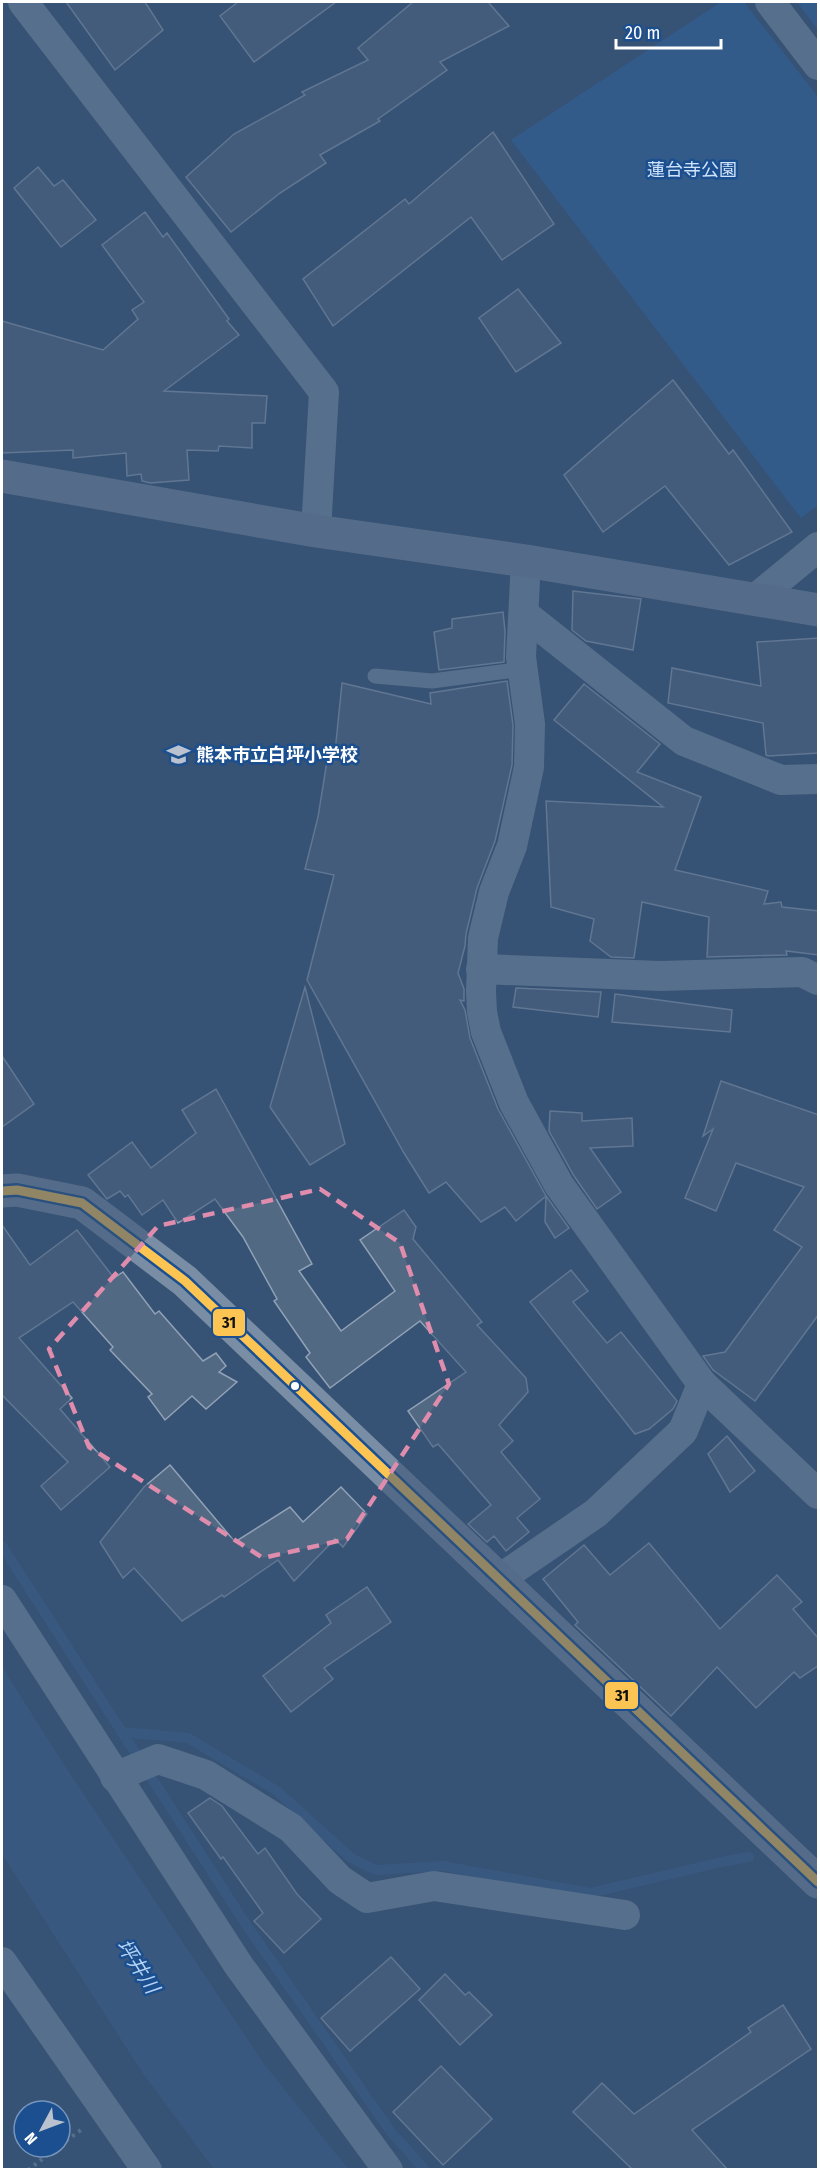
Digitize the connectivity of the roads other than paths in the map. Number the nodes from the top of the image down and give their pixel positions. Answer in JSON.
{"nodes":[{"id":1,"x":23,"y":2,"type":"edge"},
{"id":2,"x":770,"y":2,"type":"edge"},
{"id":3,"x":819,"y":65,"type":"edge"},
{"id":4,"x":2,"y":476,"type":"edge"},
{"id":5,"x":316,"y":531,"type":"junction"},
{"id":6,"x":819,"y":547,"type":"edge"},
{"id":7,"x":526,"y":561,"type":"junction"},
{"id":8,"x":755,"y":599,"type":"junction"},
{"id":9,"x":819,"y":610,"type":"edge"},
{"id":10,"x":524,"y":614,"type":"junction"},
{"id":11,"x":523,"y":669,"type":"junction"},
{"id":12,"x":375,"y":676,"type":"dead end"},
{"id":13,"x":819,"y":778,"type":"edge"},
{"id":14,"x":481,"y":969,"type":"junction"},
{"id":15,"x":819,"y":980,"type":"edge"},
{"id":16,"x":2,"y":1191,"type":"edge"},
{"id":17,"x":702,"y":1384,"type":"junction"},
{"id":18,"x":819,"y":1494,"type":"edge"},
{"id":19,"x":498,"y":1580,"type":"junction"},
{"id":20,"x":2,"y":1600,"type":"edge"},
{"id":21,"x":115,"y":1777,"type":"junction"},
{"id":22,"x":818,"y":1880,"type":"edge"},
{"id":23,"x":625,"y":1915,"type":"dead end"},
{"id":24,"x":2,"y":1962,"type":"edge"},
{"id":25,"x":147,"y":2169,"type":"edge"},
{"id":26,"x":388,"y":2169,"type":"edge"}],
"edges":[{"from":1,"to":5,"type":"street"},
{"from":2,"to":3,"type":"street"},
{"from":4,"to":5,"type":"main road"},
{"from":5,"to":7,"type":"main road"},
{"from":6,"to":8,"type":"street"},
{"from":7,"to":8,"type":"main road"},
{"from":7,"to":10,"type":"street"},
{"from":8,"to":9,"type":"main road"},
{"from":10,"to":11,"type":"street"},
{"from":10,"to":13,"type":"street"},
{"from":11,"to":12,"type":"lane"},
{"from":11,"to":14,"type":"street"},
{"from":14,"to":15,"type":"street"},
{"from":14,"to":17,"type":"street"},
{"from":16,"to":19,"type":"main road"},
{"from":17,"to":18,"type":"street"},
{"from":17,"to":19,"type":"street"},
{"from":19,"to":22,"type":"main road"},
{"from":20,"to":21,"type":"street"},
{"from":21,"to":23,"type":"street"},
{"from":21,"to":26,"type":"street"},
{"from":24,"to":25,"type":"street"}]}
